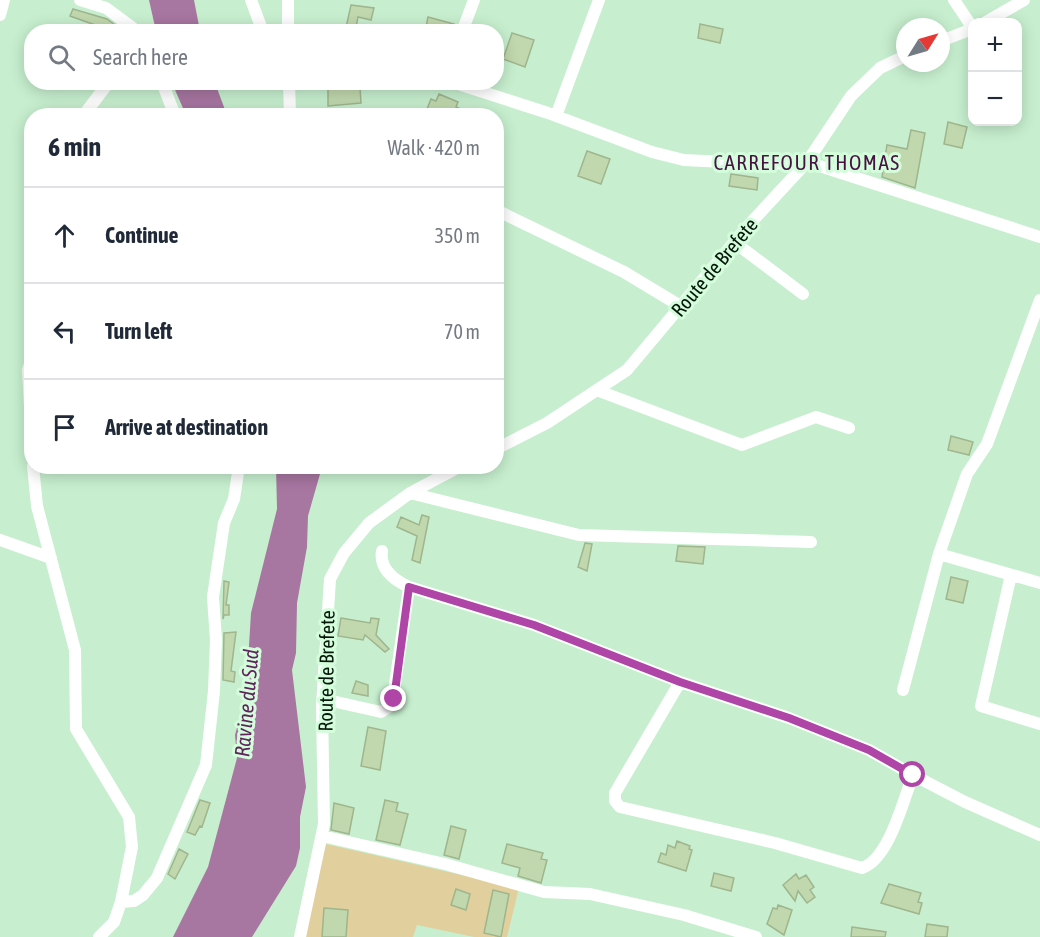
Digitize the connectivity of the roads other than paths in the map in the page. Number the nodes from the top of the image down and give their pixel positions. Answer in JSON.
{"nodes":[{"id":1,"x":4,"y":0,"type":"edge"},
{"id":2,"x":81,"y":0,"type":"edge"},
{"id":3,"x":251,"y":0,"type":"edge"},
{"id":4,"x":288,"y":0,"type":"edge"},
{"id":5,"x":474,"y":0,"type":"edge"},
{"id":6,"x":599,"y":0,"type":"edge"},
{"id":7,"x":954,"y":0,"type":"edge"},
{"id":8,"x":1024,"y":0,"type":"edge"},
{"id":9,"x":107,"y":4,"type":"edge"},
{"id":10,"x":0,"y":15,"type":"edge"},
{"id":11,"x":993,"y":18,"type":"edge"},
{"id":12,"x":968,"y":22,"type":"edge"},
{"id":13,"x":128,"y":24,"type":"edge"},
{"id":14,"x":260,"y":24,"type":"edge"},
{"id":15,"x":288,"y":24,"type":"edge"},
{"id":16,"x":465,"y":24,"type":"edge"},
{"id":17,"x":968,"y":30,"type":"edge"},
{"id":18,"x":950,"y":37,"type":"edge"},
{"id":19,"x":896,"y":60,"type":"edge"},
{"id":20,"x":103,"y":90,"type":"edge"},
{"id":21,"x":165,"y":90,"type":"edge"},
{"id":22,"x":289,"y":90,"type":"edge"},
{"id":23,"x":476,"y":90,"type":"edge"},
{"id":24,"x":89,"y":108,"type":"edge"},
{"id":25,"x":171,"y":108,"type":"edge"},
{"id":26,"x":290,"y":108,"type":"edge"},
{"id":27,"x":556,"y":116,"type":"junction"},
{"id":28,"x":807,"y":162,"type":"junction"},
{"id":29,"x":504,"y":214,"type":"edge"},
{"id":30,"x":1040,"y":237,"type":"edge"},
{"id":31,"x":734,"y":242,"type":"junction"},
{"id":32,"x":803,"y":294,"type":"dead end"},
{"id":33,"x":1040,"y":300,"type":"edge"},
{"id":34,"x":682,"y":307,"type":"junction"},
{"id":35,"x":599,"y":391,"type":"junction"},
{"id":36,"x":849,"y":428,"type":"dead end"},
{"id":37,"x":504,"y":445,"type":"edge"},
{"id":38,"x":34,"y":474,"type":"edge"},
{"id":39,"x":238,"y":474,"type":"edge"},
{"id":40,"x":439,"y":474,"type":"edge"},
{"id":41,"x":410,"y":492,"type":"junction"},
{"id":42,"x":0,"y":540,"type":"edge"},
{"id":43,"x":811,"y":542,"type":"dead end"},
{"id":44,"x":382,"y":551,"type":"dead end"},
{"id":45,"x":939,"y":554,"type":"junction"},
{"id":46,"x":51,"y":558,"type":"junction"},
{"id":47,"x":1011,"y":574,"type":"junction"},
{"id":48,"x":1040,"y":583,"type":"edge"},
{"id":49,"x":409,"y":587,"type":"junction"},
{"id":50,"x":680,"y":682,"type":"junction"},
{"id":51,"x":903,"y":690,"type":"dead end"},
{"id":52,"x":322,"y":699,"type":"junction"},
{"id":53,"x":1040,"y":724,"type":"edge"},
{"id":54,"x":913,"y":775,"type":"junction"},
{"id":55,"x":1040,"y":835,"type":"edge"},
{"id":56,"x":322,"y":836,"type":"junction"},
{"id":57,"x":122,"y":902,"type":"junction"},
{"id":58,"x":99,"y":937,"type":"edge"},
{"id":59,"x":300,"y":937,"type":"edge"},
{"id":60,"x":756,"y":937,"type":"edge"}],
"edges":[{"from":1,"to":10,"type":"street"},
{"from":2,"to":9,"type":"street"},
{"from":3,"to":14,"type":"street"},
{"from":4,"to":15,"type":"street"},
{"from":5,"to":16,"type":"street"},
{"from":6,"to":27,"type":"street"},
{"from":7,"to":12,"type":"street"},
{"from":8,"to":11,"type":"street"},
{"from":9,"to":13,"type":"street"},
{"from":17,"to":18,"type":"street"},
{"from":19,"to":28,"type":"street","name":"Route de Brefete"},
{"from":20,"to":24,"type":"street"},
{"from":21,"to":25,"type":"street"},
{"from":22,"to":26,"type":"street"},
{"from":23,"to":27,"type":"street"},
{"from":27,"to":28,"type":"street"},
{"from":28,"to":30,"type":"street"},
{"from":28,"to":31,"type":"street","name":"Route de Brefete"},
{"from":29,"to":34,"type":"street"},
{"from":31,"to":32,"type":"street"},
{"from":31,"to":34,"type":"street","name":"Route de Brefete"},
{"from":33,"to":45,"type":"street"},
{"from":34,"to":35,"type":"street","name":"Route de Brefete"},
{"from":35,"to":36,"type":"street"},
{"from":35,"to":37,"type":"street","name":"Route de Brefete"},
{"from":38,"to":46,"type":"street"},
{"from":39,"to":57,"type":"street"},
{"from":40,"to":41,"type":"street","name":"Route de Brefete"},
{"from":41,"to":43,"type":"street"},
{"from":41,"to":52,"type":"street","name":"Route de Brefete"},
{"from":42,"to":46,"type":"street"},
{"from":44,"to":49,"type":"street"},
{"from":45,"to":47,"type":"street"},
{"from":45,"to":51,"type":"street"},
{"from":46,"to":57,"type":"street"},
{"from":47,"to":48,"type":"street"},
{"from":47,"to":53,"type":"street"},
{"from":49,"to":50,"type":"street"},
{"from":49,"to":52,"type":"street"},
{"from":50,"to":54,"type":"street"},
{"from":50,"to":54,"type":"street"},
{"from":52,"to":56,"type":"street","name":"Route de Brefete"},
{"from":54,"to":55,"type":"street"},
{"from":56,"to":59,"type":"street","name":"Route de Brefete"},
{"from":56,"to":60,"type":"street"},
{"from":57,"to":58,"type":"street"}]}
